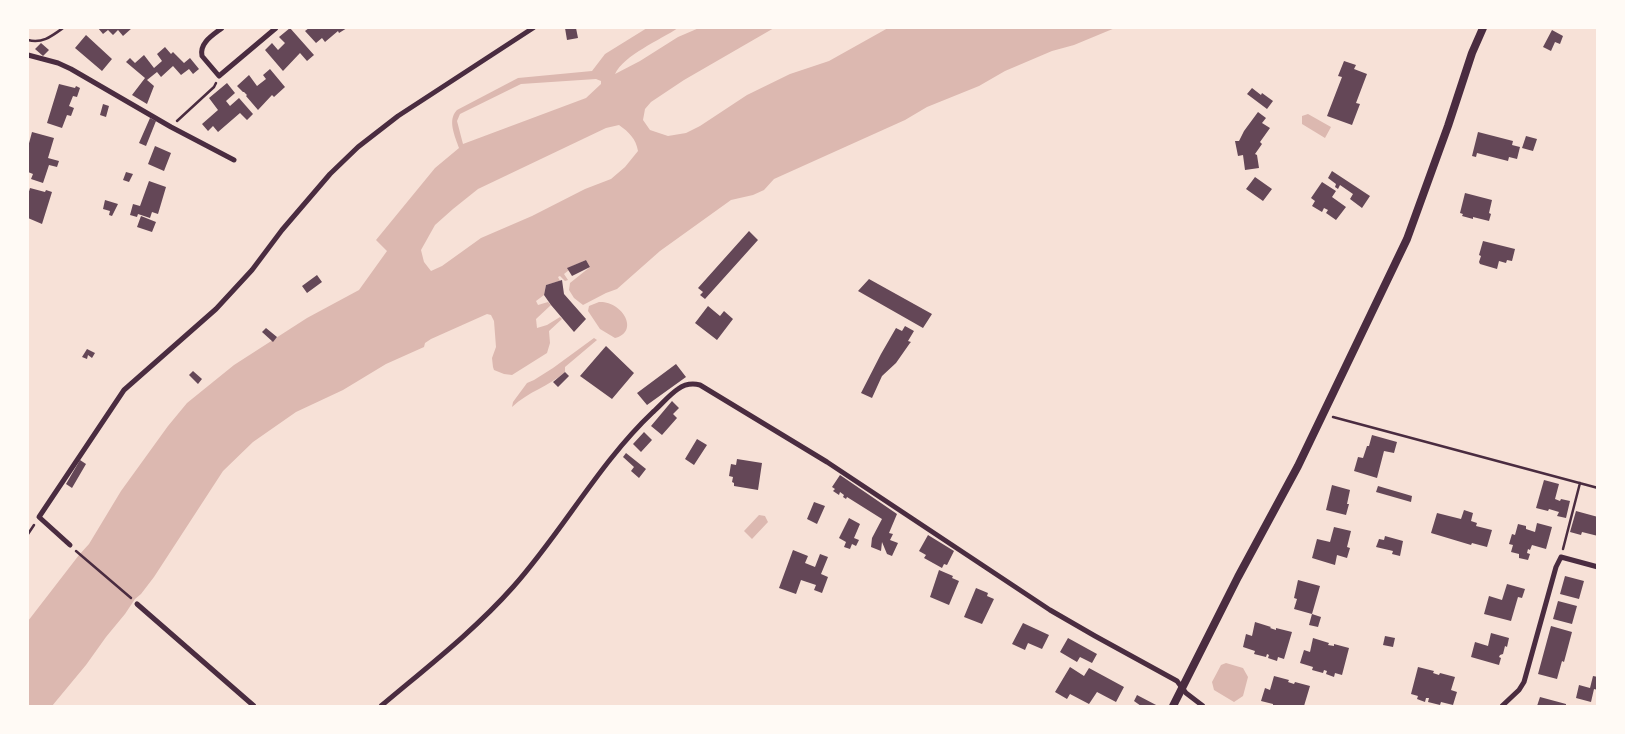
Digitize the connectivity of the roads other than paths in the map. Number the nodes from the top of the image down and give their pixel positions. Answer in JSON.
{"nodes":[{"id":1,"x":222,"y":28,"type":"edge"},
{"id":2,"x":276,"y":28,"type":"edge"},
{"id":3,"x":533,"y":28,"type":"edge"},
{"id":4,"x":1483,"y":28,"type":"edge"},
{"id":5,"x":28,"y":55,"type":"edge"},
{"id":6,"x":234,"y":160,"type":"dead end"},
{"id":7,"x":70,"y":545,"type":"road end"},
{"id":8,"x":1598,"y":567,"type":"edge"},
{"id":9,"x":137,"y":604,"type":"road end"},
{"id":10,"x":1182,"y":686,"type":"junction"},
{"id":11,"x":254,"y":706,"type":"edge"},
{"id":12,"x":381,"y":706,"type":"edge"},
{"id":13,"x":1174,"y":706,"type":"edge"},
{"id":14,"x":1203,"y":706,"type":"edge"},
{"id":15,"x":1502,"y":706,"type":"edge"}],
"edges":[{"from":1,"to":2,"type":"street"},
{"from":3,"to":7,"type":"street"},
{"from":4,"to":10,"type":"street"},
{"from":5,"to":6,"type":"street"},
{"from":8,"to":15,"type":"street"},
{"from":9,"to":11,"type":"street"},
{"from":10,"to":12,"type":"street"},
{"from":10,"to":13,"type":"street"},
{"from":10,"to":14,"type":"street"}]}
